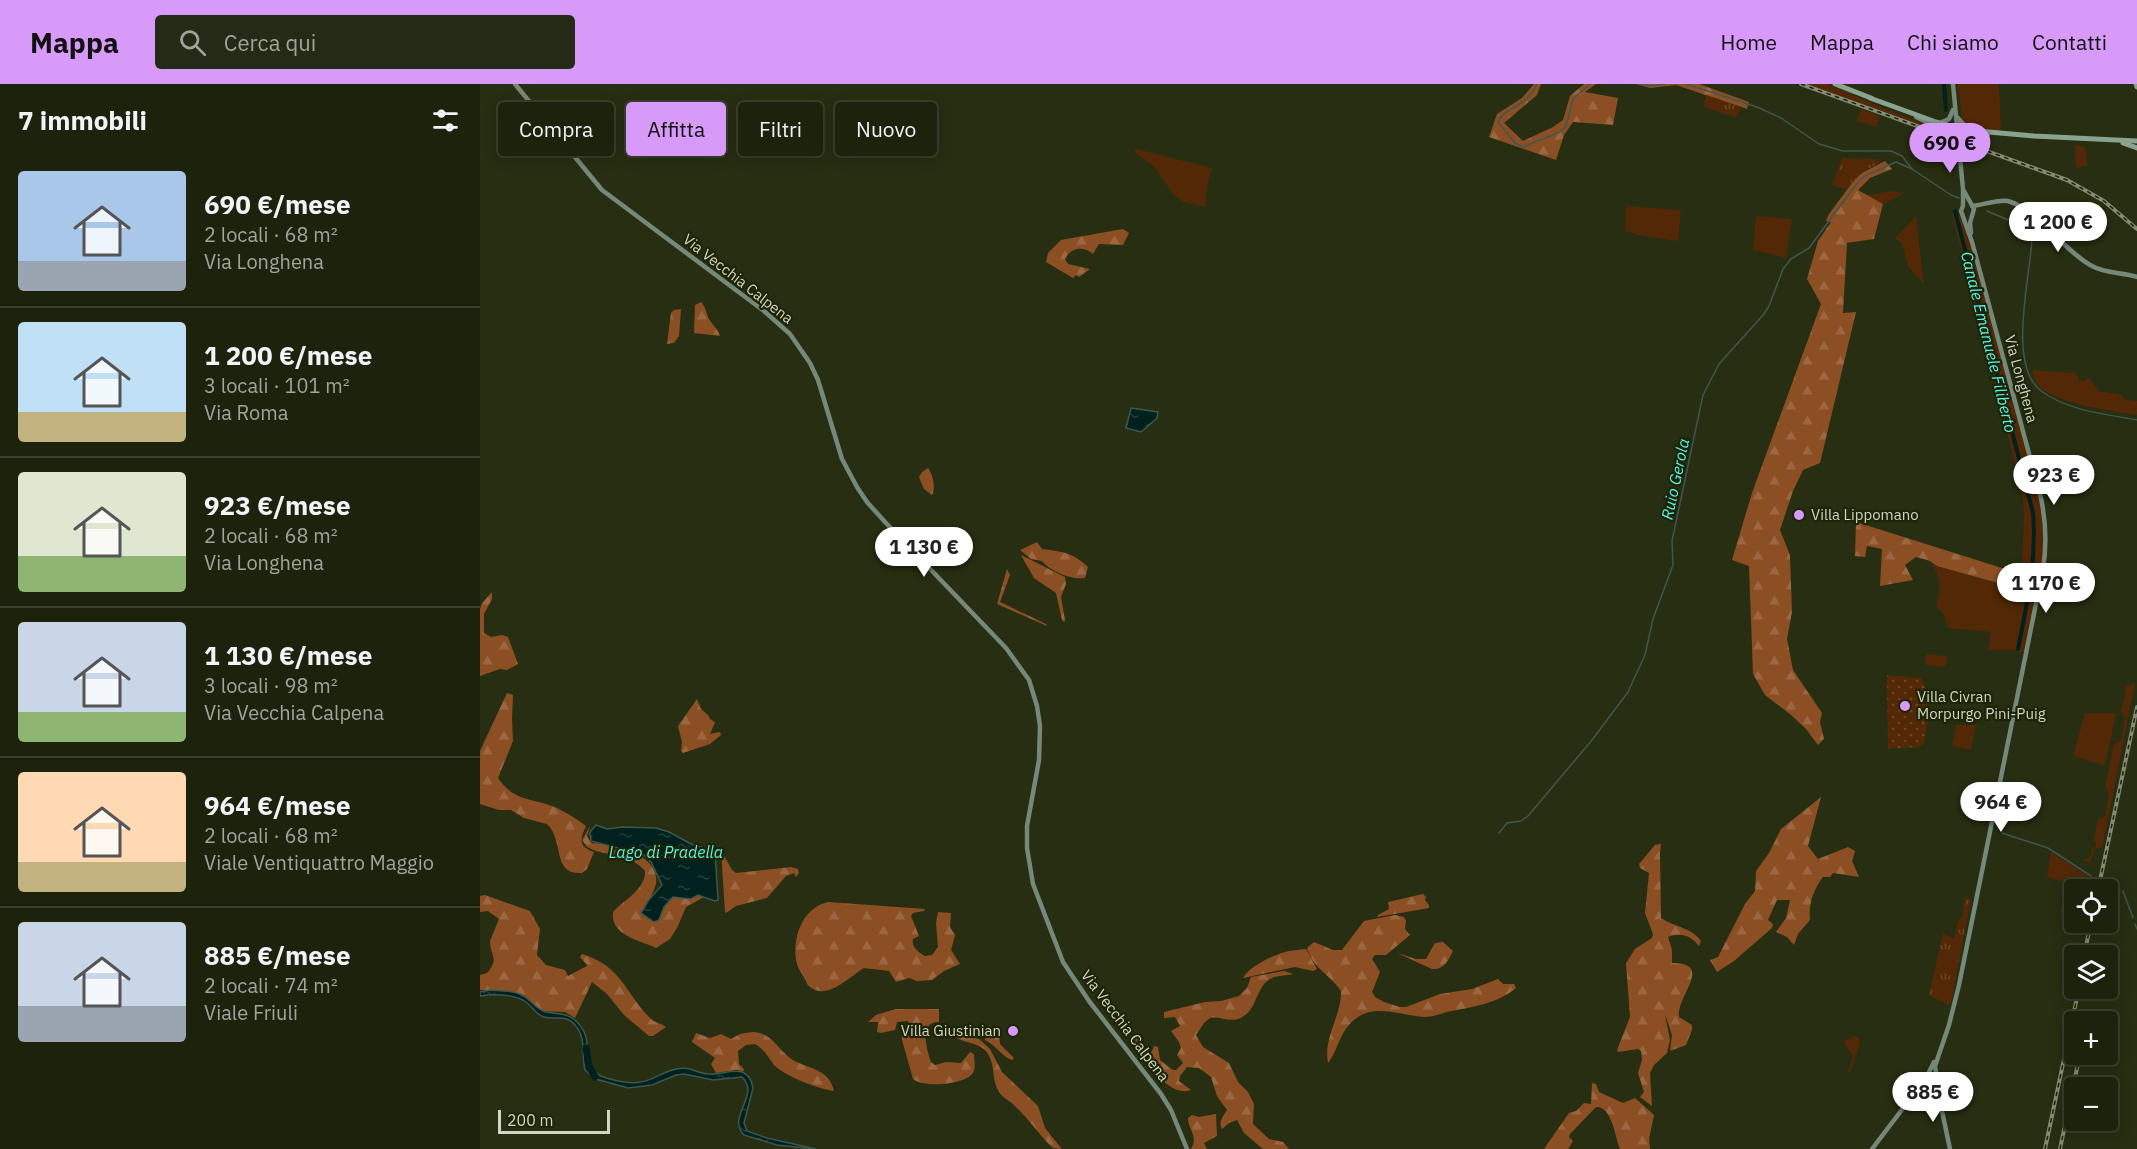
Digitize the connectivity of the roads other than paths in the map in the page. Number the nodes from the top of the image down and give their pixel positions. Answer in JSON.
{"nodes":[{"id":1,"x":514,"y":84,"type":"edge"},
{"id":2,"x":1835,"y":84,"type":"edge"},
{"id":3,"x":1953,"y":84,"type":"edge"},
{"id":4,"x":1870,"y":98,"type":"junction"},
{"id":5,"x":1954,"y":102,"type":"junction"},
{"id":6,"x":1956,"y":113,"type":"junction"},
{"id":7,"x":1911,"y":115,"type":"junction"},
{"id":8,"x":1936,"y":122,"type":"junction"},
{"id":9,"x":1958,"y":130,"type":"junction"},
{"id":10,"x":1988,"y":134,"type":"junction"},
{"id":11,"x":2116,"y":141,"type":"junction"},
{"id":12,"x":2137,"y":141,"type":"edge"},
{"id":13,"x":2137,"y":148,"type":"edge"},
{"id":14,"x":1957,"y":150,"type":"junction"},
{"id":15,"x":1963,"y":189,"type":"junction"},
{"id":16,"x":1971,"y":205,"type":"junction"},
{"id":17,"x":1985,"y":205,"type":"junction"},
{"id":18,"x":1963,"y":206,"type":"junction"},
{"id":19,"x":1973,"y":214,"type":"junction"},
{"id":20,"x":1964,"y":216,"type":"junction"},
{"id":21,"x":1972,"y":242,"type":"junction"},
{"id":22,"x":2137,"y":278,"type":"edge"},
{"id":23,"x":1941,"y":1049,"type":"junction"},
{"id":24,"x":1929,"y":1072,"type":"junction"},
{"id":25,"x":1936,"y":1076,"type":"junction"},
{"id":26,"x":1928,"y":1081,"type":"junction"},
{"id":27,"x":1938,"y":1092,"type":"junction"},
{"id":28,"x":1187,"y":1149,"type":"edge"},
{"id":29,"x":1872,"y":1149,"type":"edge"},
{"id":30,"x":1950,"y":1149,"type":"edge"}],
"edges":[{"from":1,"to":28,"type":"street","name":"Via Vecchia Calpena"},
{"from":2,"to":4,"type":"main road"},
{"from":3,"to":5,"type":"street"},
{"from":4,"to":7,"type":"main road"},
{"from":4,"to":8,"type":"main road"},
{"from":5,"to":6,"type":"street"},
{"from":5,"to":8,"type":"street"},
{"from":6,"to":9,"type":"street"},
{"from":6,"to":10,"type":"street"},
{"from":7,"to":9,"type":"main road"},
{"from":7,"to":14,"type":"street"},
{"from":8,"to":9,"type":"main road"},
{"from":9,"to":10,"type":"main road"},
{"from":9,"to":14,"type":"street"},
{"from":10,"to":11,"type":"main road"},
{"from":10,"to":14,"type":"street"},
{"from":11,"to":12,"type":"main road"},
{"from":11,"to":13,"type":"main road"},
{"from":14,"to":15,"type":"street","name":"Via Longhena"},
{"from":15,"to":16,"type":"street","name":"Via Longhena"},
{"from":15,"to":18,"type":"street","name":"Via Longhena"},
{"from":16,"to":17,"type":"street"},
{"from":16,"to":18,"type":"street"},
{"from":16,"to":19,"type":"street","name":"Via Longhena"},
{"from":17,"to":19,"type":"street"},
{"from":17,"to":22,"type":"street"},
{"from":18,"to":20,"type":"street","name":"Via Longhena"},
{"from":19,"to":20,"type":"street"},
{"from":19,"to":21,"type":"street","name":"Via Longhena"},
{"from":20,"to":21,"type":"street","name":"Via Longhena"},
{"from":21,"to":23,"type":"street","name":"Via Longhena"},
{"from":23,"to":24,"type":"street"},
{"from":23,"to":25,"type":"street"},
{"from":24,"to":25,"type":"street"},
{"from":24,"to":26,"type":"street"},
{"from":25,"to":26,"type":"street"},
{"from":25,"to":27,"type":"street"},
{"from":26,"to":27,"type":"street"},
{"from":26,"to":29,"type":"street"},
{"from":27,"to":30,"type":"street"}]}
